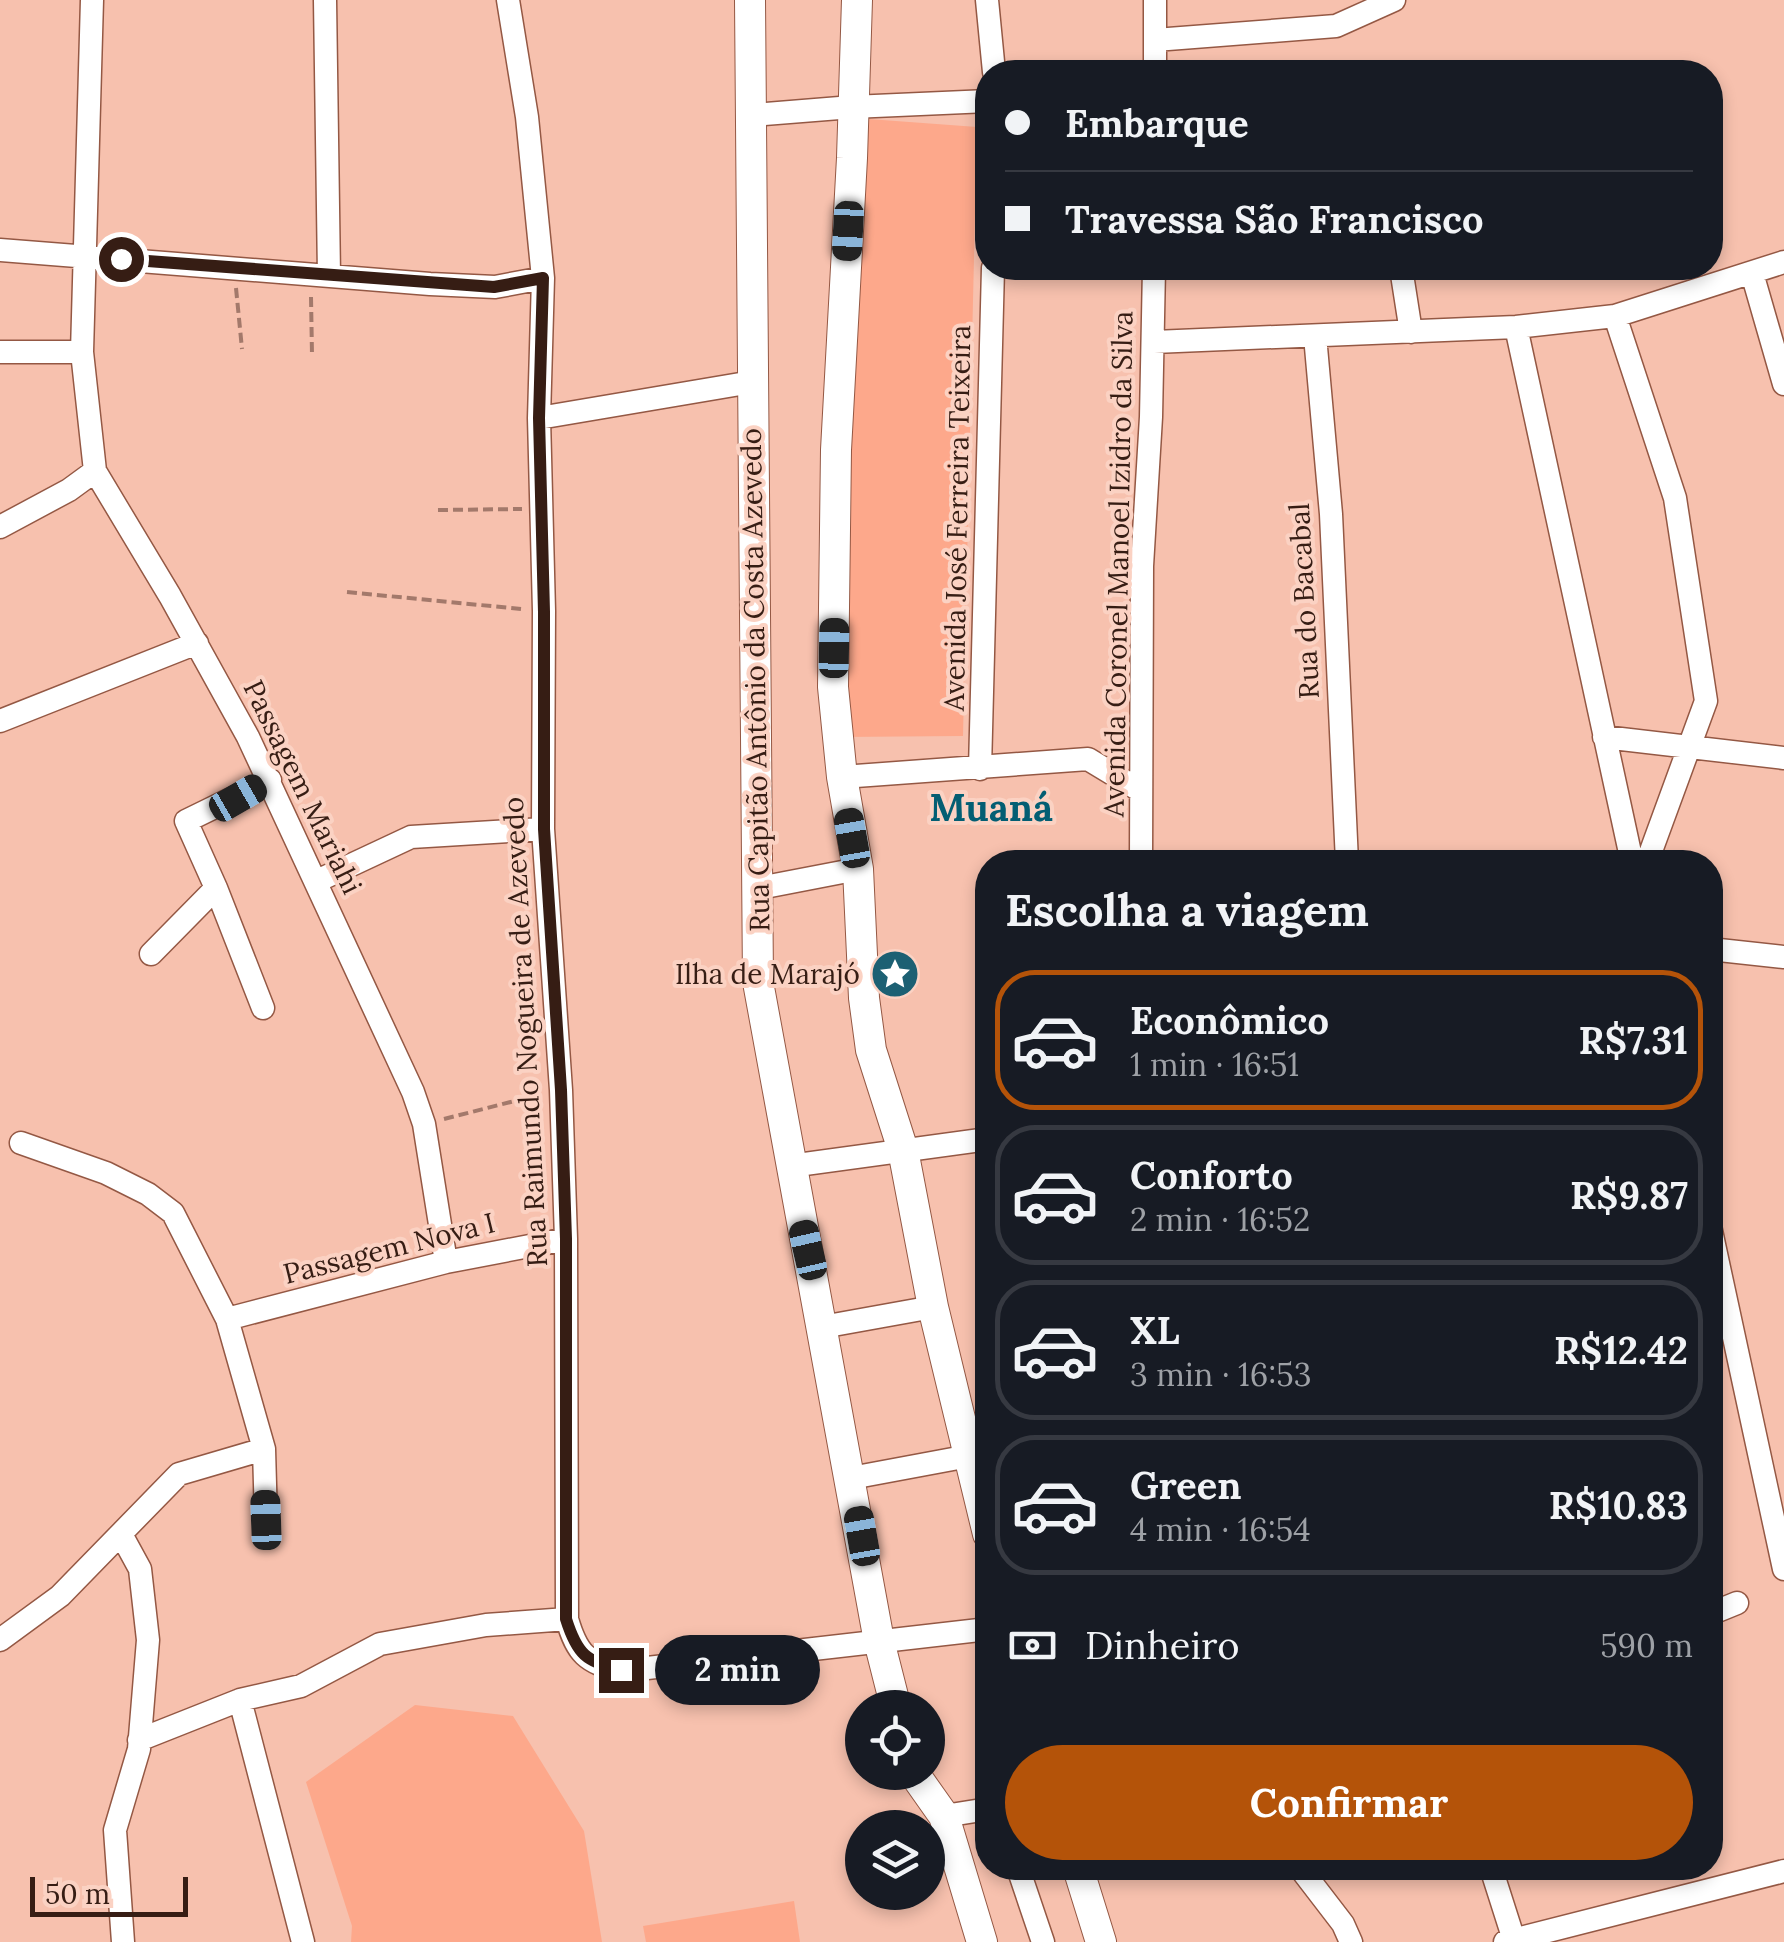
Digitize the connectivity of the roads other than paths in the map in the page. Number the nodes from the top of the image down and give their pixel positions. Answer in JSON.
{"nodes":[{"id":1,"x":92,"y":0,"type":"edge"},
{"id":2,"x":325,"y":0,"type":"edge"},
{"id":3,"x":508,"y":0,"type":"edge"},
{"id":4,"x":750,"y":0,"type":"edge"},
{"id":5,"x":857,"y":0,"type":"edge"},
{"id":6,"x":987,"y":0,"type":"edge"},
{"id":7,"x":1156,"y":0,"type":"edge"},
{"id":8,"x":1394,"y":0,"type":"edge"},
{"id":9,"x":1156,"y":40,"type":"junction"},
{"id":10,"x":993,"y":60,"type":"edge"},
{"id":11,"x":1155,"y":60,"type":"edge"},
{"id":12,"x":975,"y":102,"type":"edge"},
{"id":13,"x":852,"y":106,"type":"junction"},
{"id":14,"x":752,"y":115,"type":"junction"},
{"id":15,"x":0,"y":250,"type":"edge"},
{"id":16,"x":87,"y":256,"type":"junction"},
{"id":17,"x":1784,"y":262,"type":"edge"},
{"id":18,"x":320,"y":274,"type":"junction"},
{"id":19,"x":1752,"y":274,"type":"junction"},
{"id":20,"x":543,"y":278,"type":"junction"},
{"id":21,"x":993,"y":280,"type":"edge"},
{"id":22,"x":1154,"y":280,"type":"edge"},
{"id":23,"x":1403,"y":280,"type":"edge"},
{"id":24,"x":1615,"y":316,"type":"junction"},
{"id":25,"x":1516,"y":327,"type":"junction"},
{"id":26,"x":1411,"y":332,"type":"junction"},
{"id":27,"x":1316,"y":336,"type":"junction"},
{"id":28,"x":1154,"y":342,"type":"junction"},
{"id":29,"x":0,"y":352,"type":"edge"},
{"id":30,"x":82,"y":352,"type":"junction"},
{"id":31,"x":752,"y":382,"type":"junction"},
{"id":32,"x":1784,"y":384,"type":"edge"},
{"id":33,"x":539,"y":418,"type":"junction"},
{"id":34,"x":95,"y":471,"type":"junction"},
{"id":35,"x":0,"y":527,"type":"edge"},
{"id":36,"x":197,"y":643,"type":"junction"},
{"id":37,"x":0,"y":721,"type":"edge"},
{"id":38,"x":1604,"y":737,"type":"junction"},
{"id":39,"x":1692,"y":746,"type":"junction"},
{"id":40,"x":1784,"y":758,"type":"edge"},
{"id":41,"x":980,"y":769,"type":"junction"},
{"id":42,"x":842,"y":777,"type":"junction"},
{"id":43,"x":270,"y":780,"type":"junction"},
{"id":44,"x":1142,"y":791,"type":"junction"},
{"id":45,"x":544,"y":829,"type":"junction"},
{"id":46,"x":1141,"y":850,"type":"edge"},
{"id":47,"x":1346,"y":850,"type":"edge"},
{"id":48,"x":1629,"y":850,"type":"edge"},
{"id":49,"x":1653,"y":850,"type":"edge"},
{"id":50,"x":858,"y":869,"type":"junction"},
{"id":51,"x":317,"y":880,"type":"junction"},
{"id":52,"x":216,"y":888,"type":"junction"},
{"id":53,"x":760,"y":888,"type":"junction"},
{"id":54,"x":1723,"y":951,"type":"edge"},
{"id":55,"x":151,"y":954,"type":"dead end"},
{"id":56,"x":1784,"y":957,"type":"edge"},
{"id":57,"x":262,"y":1008,"type":"dead end"},
{"id":58,"x":975,"y":1142,"type":"edge"},
{"id":59,"x":21,"y":1143,"type":"dead end"},
{"id":60,"x":903,"y":1150,"type":"junction"},
{"id":61,"x":790,"y":1166,"type":"junction"},
{"id":62,"x":566,"y":1239,"type":"junction"},
{"id":63,"x":446,"y":1262,"type":"junction"},
{"id":64,"x":1723,"y":1286,"type":"edge"},
{"id":65,"x":933,"y":1307,"type":"junction"},
{"id":66,"x":228,"y":1319,"type":"junction"},
{"id":67,"x":822,"y":1326,"type":"junction"},
{"id":68,"x":264,"y":1449,"type":"junction"},
{"id":69,"x":969,"y":1456,"type":"junction"},
{"id":70,"x":851,"y":1478,"type":"junction"},
{"id":71,"x":975,"y":1481,"type":"edge"},
{"id":72,"x":266,"y":1520,"type":"dead end"},
{"id":73,"x":122,"y":1536,"type":"junction"},
{"id":74,"x":1784,"y":1569,"type":"edge"},
{"id":75,"x":1737,"y":1603,"type":"dead end"},
{"id":76,"x":1723,"y":1609,"type":"edge"},
{"id":77,"x":570,"y":1630,"type":"junction"},
{"id":78,"x":975,"y":1630,"type":"edge"},
{"id":79,"x":0,"y":1640,"type":"edge"},
{"id":80,"x":878,"y":1640,"type":"junction"},
{"id":81,"x":891,"y":1690,"type":"edge"},
{"id":82,"x":240,"y":1700,"type":"junction"},
{"id":83,"x":139,"y":1740,"type":"junction"},
{"id":84,"x":975,"y":1811,"type":"edge"},
{"id":85,"x":945,"y":1816,"type":"edge"},
{"id":86,"x":945,"y":1819,"type":"edge"},
{"id":87,"x":1784,"y":1871,"type":"edge"},
{"id":88,"x":1022,"y":1880,"type":"edge"},
{"id":89,"x":1082,"y":1880,"type":"edge"},
{"id":90,"x":1309,"y":1880,"type":"edge"},
{"id":91,"x":1494,"y":1880,"type":"edge"},
{"id":92,"x":1510,"y":1941,"type":"edge"},
{"id":93,"x":123,"y":1942,"type":"edge"},
{"id":94,"x":303,"y":1942,"type":"edge"},
{"id":95,"x":982,"y":1942,"type":"edge"},
{"id":96,"x":1042,"y":1942,"type":"edge"},
{"id":97,"x":1101,"y":1942,"type":"edge"},
{"id":98,"x":1351,"y":1942,"type":"edge"}],
"edges":[{"from":1,"to":16,"type":"street","name":"Passagem Mariahi"},
{"from":2,"to":18,"type":"street"},
{"from":3,"to":20,"type":"street","name":"Rua Raimundo Nogueira de Azevedo"},
{"from":4,"to":14,"type":"street","name":"Rua Capitão Antônio da Costa Azevedo"},
{"from":5,"to":13,"type":"street"},
{"from":6,"to":10,"type":"street"},
{"from":7,"to":9,"type":"street"},
{"from":8,"to":9,"type":"street"},
{"from":9,"to":11,"type":"street"},
{"from":12,"to":13,"type":"street"},
{"from":13,"to":14,"type":"street"},
{"from":13,"to":42,"type":"street"},
{"from":14,"to":31,"type":"street","name":"Rua Capitão Antônio da Costa Azevedo"},
{"from":15,"to":16,"type":"street"},
{"from":16,"to":18,"type":"street"},
{"from":16,"to":30,"type":"street","name":"Passagem Mariahi"},
{"from":17,"to":19,"type":"street"},
{"from":18,"to":20,"type":"street"},
{"from":19,"to":24,"type":"street"},
{"from":19,"to":32,"type":"street"},
{"from":20,"to":33,"type":"street","name":"Rua Raimundo Nogueira de Azevedo"},
{"from":21,"to":41,"type":"street","name":"Avenida José Ferreira Teixeira"},
{"from":22,"to":28,"type":"street","name":"Avenida Coronel Manoel Izidro da Silva"},
{"from":23,"to":26,"type":"street"},
{"from":24,"to":25,"type":"street"},
{"from":24,"to":39,"type":"street"},
{"from":25,"to":26,"type":"street"},
{"from":25,"to":38,"type":"street"},
{"from":26,"to":27,"type":"street"},
{"from":27,"to":28,"type":"street"},
{"from":27,"to":47,"type":"street","name":"Rua do Bacabal"},
{"from":28,"to":44,"type":"street","name":"Avenida Coronel Manoel Izidro da Silva"},
{"from":29,"to":30,"type":"street"},
{"from":30,"to":34,"type":"street","name":"Passagem Mariahi"},
{"from":31,"to":33,"type":"street"},
{"from":31,"to":53,"type":"street","name":"Rua Capitão Antônio da Costa Azevedo"},
{"from":33,"to":45,"type":"street","name":"Rua Raimundo Nogueira de Azevedo"},
{"from":34,"to":35,"type":"street"},
{"from":34,"to":36,"type":"street","name":"Passagem Mariahi"},
{"from":36,"to":37,"type":"street"},
{"from":36,"to":43,"type":"street","name":"Passagem Mariahi"},
{"from":38,"to":39,"type":"street"},
{"from":38,"to":48,"type":"street"},
{"from":39,"to":40,"type":"street"},
{"from":39,"to":49,"type":"street"},
{"from":41,"to":42,"type":"street"},
{"from":41,"to":44,"type":"street"},
{"from":42,"to":50,"type":"street"},
{"from":43,"to":51,"type":"street","name":"Passagem Mariahi"},
{"from":43,"to":52,"type":"street"},
{"from":44,"to":46,"type":"street","name":"Avenida Coronel Manoel Izidro da Silva"},
{"from":45,"to":51,"type":"street"},
{"from":45,"to":62,"type":"street","name":"Rua Raimundo Nogueira de Azevedo"},
{"from":50,"to":53,"type":"street"},
{"from":50,"to":60,"type":"street"},
{"from":51,"to":63,"type":"street","name":"Passagem Mariahi"},
{"from":52,"to":55,"type":"street"},
{"from":52,"to":57,"type":"street"},
{"from":53,"to":61,"type":"street","name":"Rua Capitão Antônio da Costa Azevedo"},
{"from":54,"to":56,"type":"street"},
{"from":58,"to":60,"type":"street"},
{"from":59,"to":66,"type":"street"},
{"from":60,"to":61,"type":"street"},
{"from":60,"to":65,"type":"street"},
{"from":61,"to":67,"type":"street","name":"Rua Capitão Antônio da Costa Azevedo"},
{"from":62,"to":63,"type":"street","name":"Passagem Nova I"},
{"from":62,"to":77,"type":"street","name":"Rua Raimundo Nogueira de Azevedo"},
{"from":63,"to":66,"type":"street","name":"Passagem Nova I"},
{"from":64,"to":74,"type":"street"},
{"from":65,"to":67,"type":"street"},
{"from":65,"to":69,"type":"street"},
{"from":66,"to":68,"type":"street"},
{"from":67,"to":70,"type":"street","name":"Rua Capitão Antônio da Costa Azevedo"},
{"from":68,"to":72,"type":"street"},
{"from":68,"to":73,"type":"street"},
{"from":69,"to":70,"type":"street"},
{"from":69,"to":71,"type":"street"},
{"from":70,"to":80,"type":"street","name":"Rua Capitão Antônio da Costa Azevedo"},
{"from":73,"to":79,"type":"street"},
{"from":73,"to":83,"type":"street"},
{"from":75,"to":76,"type":"street"},
{"from":77,"to":80,"type":"street"},
{"from":77,"to":82,"type":"street"},
{"from":78,"to":80,"type":"street"},
{"from":80,"to":81,"type":"street","name":"Rua Capitão Antônio da Costa Azevedo"},
{"from":82,"to":83,"type":"street"},
{"from":82,"to":94,"type":"street"},
{"from":83,"to":93,"type":"street"},
{"from":84,"to":85,"type":"street"},
{"from":86,"to":95,"type":"street"},
{"from":87,"to":92,"type":"street"},
{"from":88,"to":96,"type":"street"},
{"from":89,"to":97,"type":"street"},
{"from":90,"to":98,"type":"street"},
{"from":91,"to":92,"type":"street"}]}
